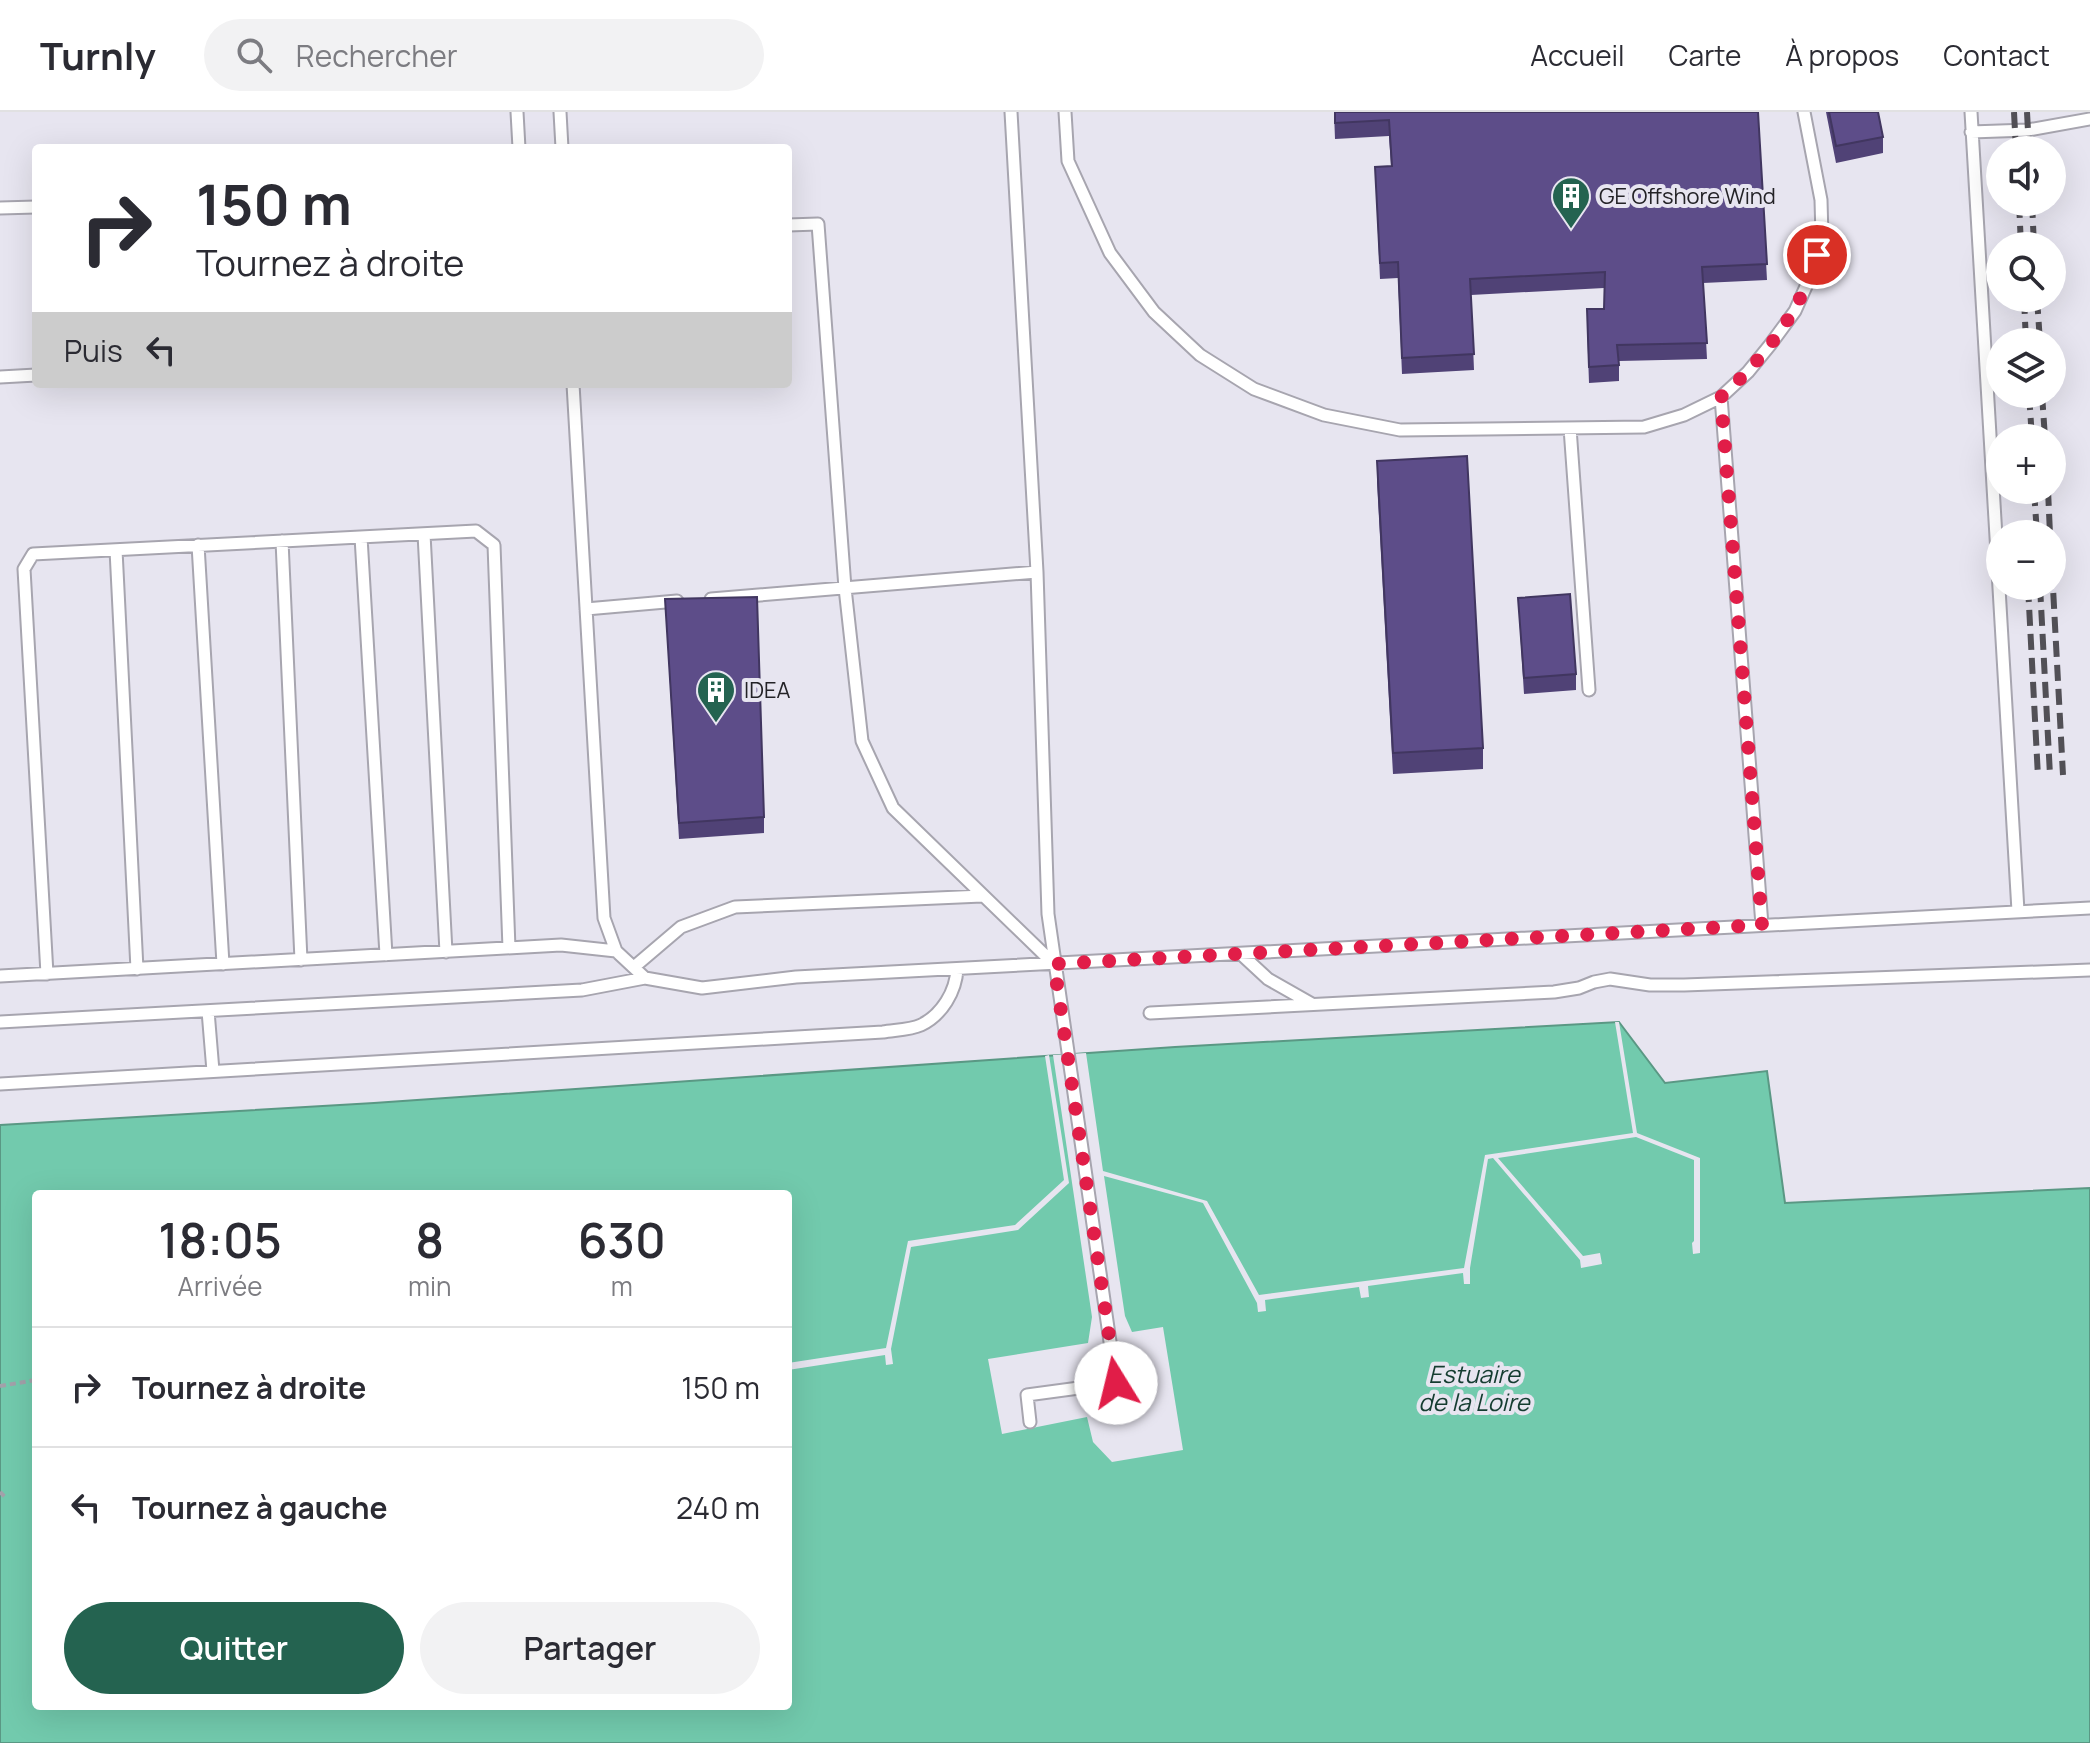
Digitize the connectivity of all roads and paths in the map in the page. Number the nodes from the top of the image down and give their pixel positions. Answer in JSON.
{"nodes":[{"id":1,"x":517,"y":112,"type":"edge"},
{"id":2,"x":560,"y":112,"type":"edge"},
{"id":3,"x":1011,"y":112,"type":"edge"},
{"id":4,"x":1065,"y":112,"type":"edge"},
{"id":5,"x":1804,"y":112,"type":"edge"},
{"id":6,"x":1971,"y":112,"type":"edge"},
{"id":7,"x":2090,"y":119,"type":"edge"},
{"id":8,"x":1971,"y":132,"type":"junction"},
{"id":9,"x":519,"y":144,"type":"edge"},
{"id":10,"x":562,"y":144,"type":"edge"},
{"id":11,"x":32,"y":207,"type":"edge"},
{"id":12,"x":0,"y":208,"type":"edge"},
{"id":13,"x":792,"y":225,"type":"edge"},
{"id":14,"x":32,"y":375,"type":"edge"},
{"id":15,"x":0,"y":377,"type":"edge"},
{"id":16,"x":573,"y":388,"type":"edge"},
{"id":17,"x":1721,"y":397,"type":"junction"},
{"id":18,"x":1570,"y":428,"type":"junction"},
{"id":19,"x":424,"y":534,"type":"junction"},
{"id":20,"x":361,"y":537,"type":"junction"},
{"id":21,"x":282,"y":541,"type":"junction"},
{"id":22,"x":198,"y":545,"type":"junction"},
{"id":23,"x":116,"y":550,"type":"junction"},
{"id":24,"x":1037,"y":572,"type":"junction"},
{"id":25,"x":845,"y":588,"type":"junction"},
{"id":26,"x":586,"y":609,"type":"junction"},
{"id":27,"x":1589,"y":690,"type":"dead end"},
{"id":28,"x":982,"y":896,"type":"junction"},
{"id":29,"x":2090,"y":908,"type":"edge"},
{"id":30,"x":2018,"y":911,"type":"junction"},
{"id":31,"x":1762,"y":925,"type":"junction"},
{"id":32,"x":509,"y":948,"type":"junction"},
{"id":33,"x":616,"y":951,"type":"junction"},
{"id":34,"x":446,"y":952,"type":"junction"},
{"id":35,"x":1241,"y":954,"type":"junction"},
{"id":36,"x":386,"y":955,"type":"junction"},
{"id":37,"x":301,"y":960,"type":"junction"},
{"id":38,"x":223,"y":964,"type":"junction"},
{"id":39,"x":1054,"y":964,"type":"junction"},
{"id":40,"x":634,"y":967,"type":"junction"},
{"id":41,"x":137,"y":969,"type":"junction"},
{"id":42,"x":957,"y":969,"type":"junction"},
{"id":43,"x":2090,"y":970,"type":"edge"},
{"id":44,"x":47,"y":974,"type":"junction"},
{"id":45,"x":0,"y":976,"type":"edge"},
{"id":46,"x":645,"y":978,"type":"junction"},
{"id":47,"x":1312,"y":1004,"type":"junction"},
{"id":48,"x":208,"y":1011,"type":"junction"},
{"id":49,"x":1150,"y":1013,"type":"dead end"},
{"id":50,"x":0,"y":1022,"type":"edge"},
{"id":51,"x":213,"y":1071,"type":"junction"},
{"id":52,"x":0,"y":1084,"type":"edge"},
{"id":53,"x":32,"y":1381,"type":"edge"},
{"id":54,"x":0,"y":1386,"type":"edge"},
{"id":55,"x":1030,"y":1422,"type":"dead end"},
{"id":56,"x":0,"y":1492,"type":"edge"},
{"id":57,"x":5,"y":1497,"type":"dead end"}],
"edges":[{"from":1,"to":9,"type":"lane"},
{"from":2,"to":10,"type":"lane"},
{"from":3,"to":24,"type":"lane"},
{"from":4,"to":18,"type":"lane"},
{"from":5,"to":17,"type":"lane"},
{"from":6,"to":8,"type":"lane"},
{"from":7,"to":8,"type":"lane"},
{"from":8,"to":30,"type":"lane"},
{"from":11,"to":12,"type":"lane"},
{"from":13,"to":25,"type":"lane"},
{"from":14,"to":15,"type":"lane"},
{"from":16,"to":26,"type":"lane"},
{"from":17,"to":18,"type":"lane"},
{"from":17,"to":31,"type":"lane"},
{"from":18,"to":27,"type":"lane"},
{"from":19,"to":20,"type":"lane"},
{"from":19,"to":32,"type":"lane"},
{"from":19,"to":34,"type":"lane"},
{"from":20,"to":21,"type":"lane"},
{"from":20,"to":36,"type":"lane"},
{"from":21,"to":22,"type":"lane"},
{"from":21,"to":37,"type":"lane"},
{"from":22,"to":23,"type":"lane"},
{"from":22,"to":38,"type":"lane"},
{"from":23,"to":41,"type":"lane"},
{"from":23,"to":44,"type":"lane"},
{"from":24,"to":25,"type":"lane"},
{"from":24,"to":39,"type":"lane"},
{"from":25,"to":26,"type":"lane"},
{"from":25,"to":28,"type":"lane"},
{"from":26,"to":33,"type":"lane"},
{"from":28,"to":39,"type":"lane"},
{"from":28,"to":40,"type":"lane"},
{"from":29,"to":30,"type":"lane"},
{"from":30,"to":31,"type":"lane"},
{"from":31,"to":35,"type":"lane"},
{"from":32,"to":33,"type":"lane"},
{"from":32,"to":34,"type":"lane"},
{"from":33,"to":40,"type":"lane"},
{"from":34,"to":36,"type":"lane"},
{"from":35,"to":39,"type":"lane"},
{"from":35,"to":47,"type":"lane"},
{"from":36,"to":37,"type":"lane"},
{"from":37,"to":38,"type":"lane"},
{"from":38,"to":41,"type":"lane"},
{"from":39,"to":42,"type":"lane"},
{"from":39,"to":55,"type":"lane"},
{"from":40,"to":46,"type":"lane"},
{"from":41,"to":44,"type":"lane"},
{"from":42,"to":46,"type":"lane"},
{"from":42,"to":51,"type":"lane"},
{"from":43,"to":47,"type":"lane"},
{"from":44,"to":45,"type":"lane"},
{"from":46,"to":48,"type":"lane"},
{"from":47,"to":49,"type":"lane"},
{"from":48,"to":50,"type":"lane"},
{"from":48,"to":51,"type":"lane"},
{"from":51,"to":52,"type":"lane"},
{"from":53,"to":54,"type":"path"},
{"from":56,"to":57,"type":"path"}]}
